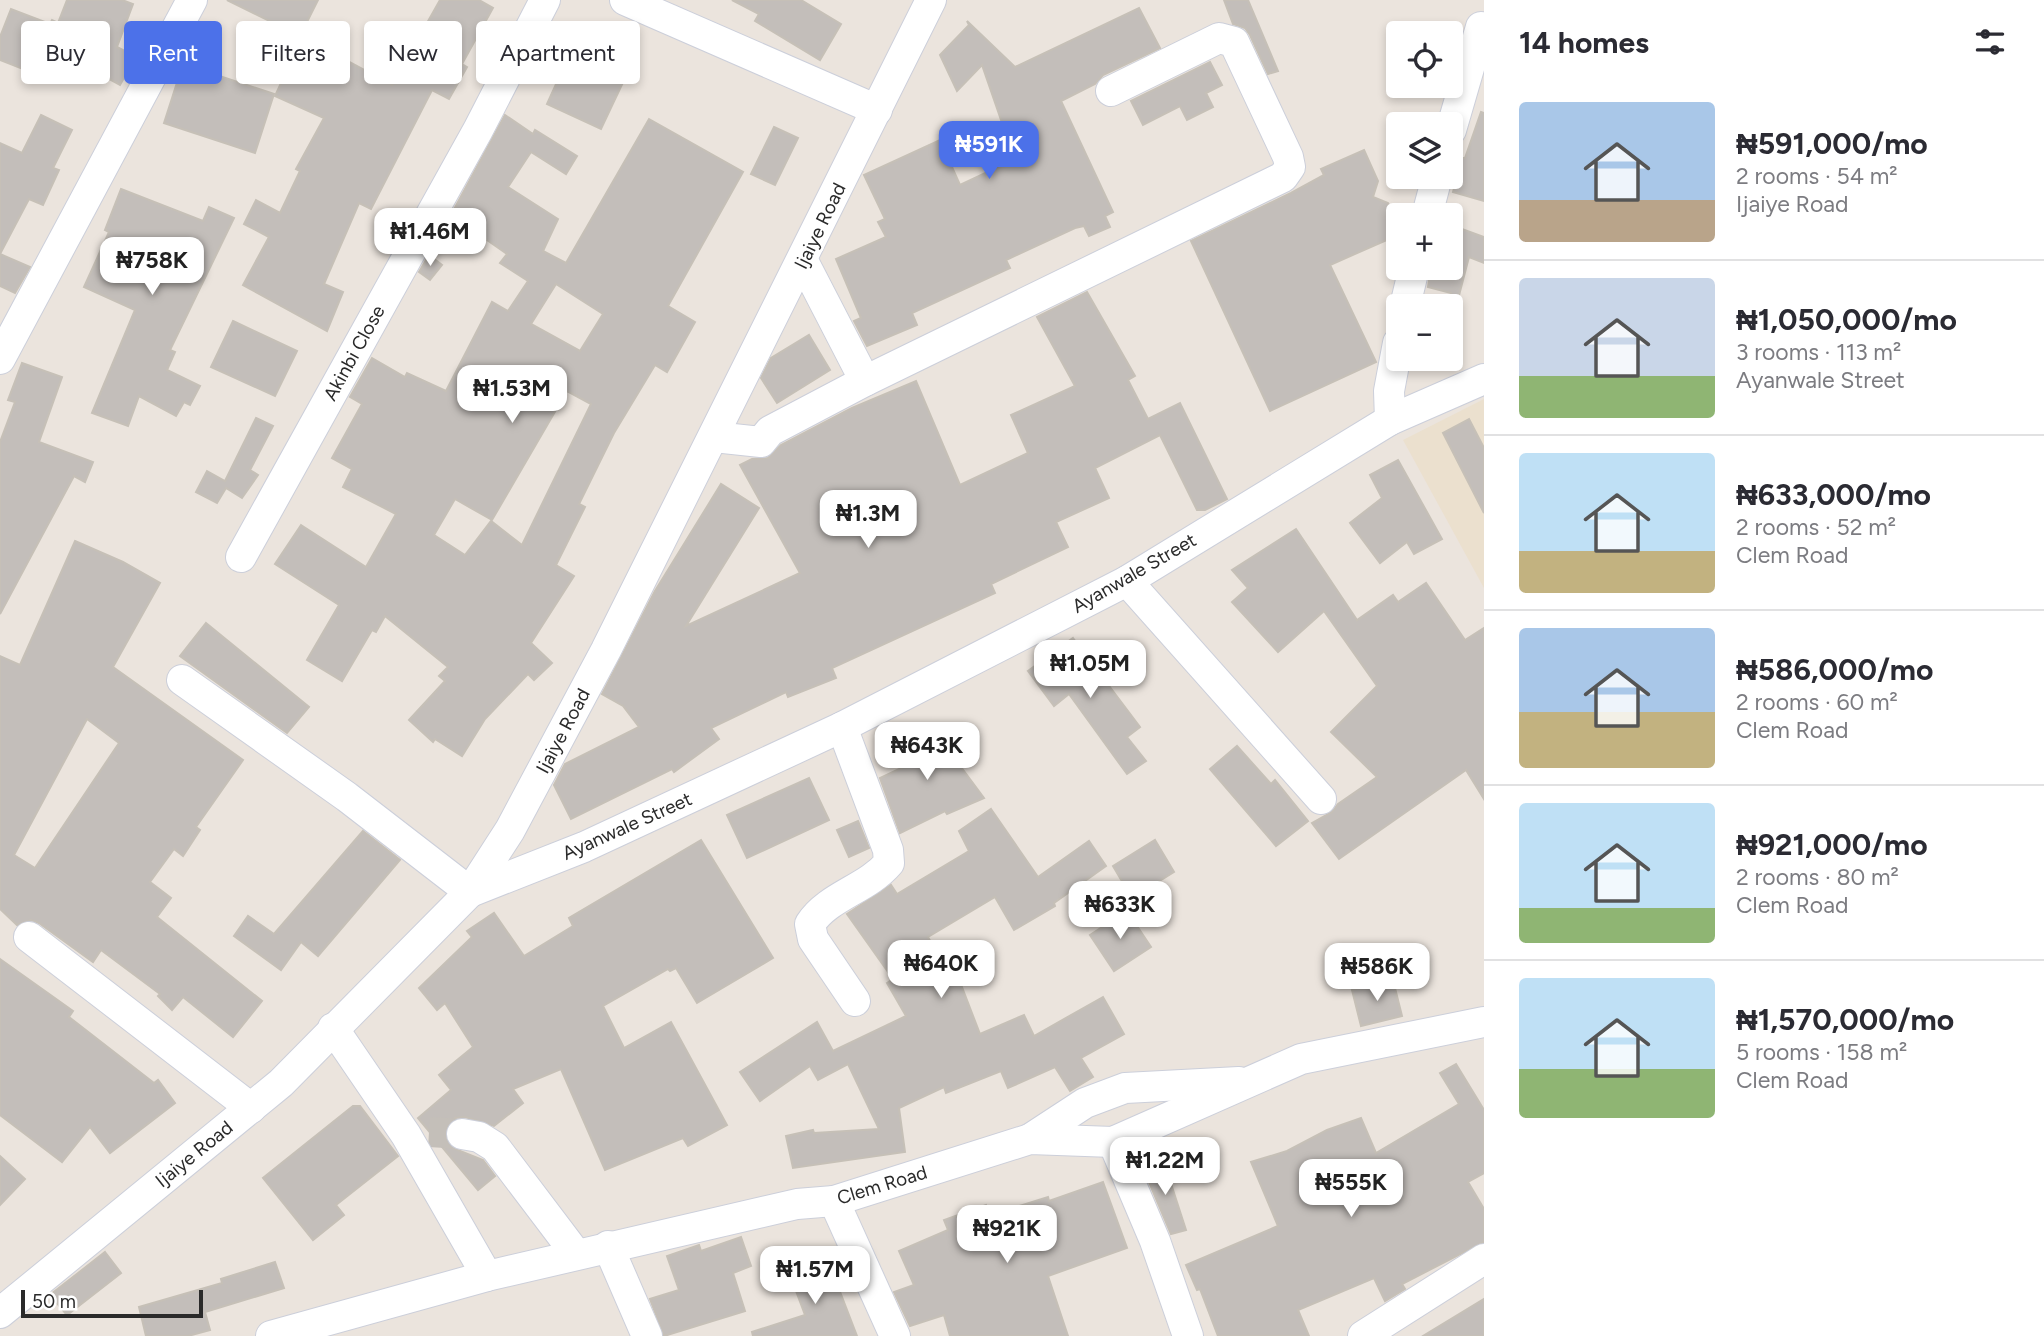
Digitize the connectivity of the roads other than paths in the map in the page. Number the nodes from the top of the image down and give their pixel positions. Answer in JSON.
{"nodes":[{"id":1,"x":192,"y":0,"type":"edge"},
{"id":2,"x":545,"y":0,"type":"edge"},
{"id":3,"x":625,"y":0,"type":"edge"},
{"id":4,"x":931,"y":0,"type":"edge"},
{"id":5,"x":1481,"y":27,"type":"dead end"},
{"id":6,"x":1111,"y":91,"type":"dead end"},
{"id":7,"x":877,"y":110,"type":"junction"},
{"id":8,"x":1456,"y":112,"type":"edge"},
{"id":9,"x":803,"y":261,"type":"junction"},
{"id":10,"x":0,"y":359,"type":"edge"},
{"id":11,"x":1393,"y":371,"type":"edge"},
{"id":12,"x":1484,"y":379,"type":"edge"},
{"id":13,"x":865,"y":381,"type":"junction"},
{"id":14,"x":1390,"y":420,"type":"junction"},
{"id":15,"x":715,"y":438,"type":"junction"},
{"id":16,"x":241,"y":557,"type":"dead end"},
{"id":17,"x":1127,"y":580,"type":"junction"},
{"id":18,"x":182,"y":680,"type":"dead end"},
{"id":19,"x":842,"y":727,"type":"junction"},
{"id":20,"x":1321,"y":799,"type":"dead end"},
{"id":21,"x":470,"y":892,"type":"junction"},
{"id":22,"x":30,"y":937,"type":"dead end"},
{"id":23,"x":855,"y":1001,"type":"dead end"},
{"id":24,"x":1484,"y":1022,"type":"edge"},
{"id":25,"x":333,"y":1028,"type":"junction"},
{"id":26,"x":1254,"y":1081,"type":"junction"},
{"id":27,"x":251,"y":1108,"type":"junction"},
{"id":28,"x":462,"y":1134,"type":"tunnel mouth"},
{"id":29,"x":1030,"y":1139,"type":"junction"},
{"id":30,"x":1113,"y":1142,"type":"junction"},
{"id":31,"x":834,"y":1201,"type":"junction"},
{"id":32,"x":608,"y":1246,"type":"junction"},
{"id":33,"x":576,"y":1254,"type":"junction"},
{"id":34,"x":1484,"y":1259,"type":"edge"},
{"id":35,"x":487,"y":1276,"type":"junction"},
{"id":36,"x":2,"y":1308,"type":"edge"},
{"id":37,"x":271,"y":1336,"type":"edge"},
{"id":38,"x":647,"y":1336,"type":"edge"},
{"id":39,"x":895,"y":1336,"type":"edge"},
{"id":40,"x":1188,"y":1336,"type":"edge"},
{"id":41,"x":1363,"y":1336,"type":"edge"}],
"edges":[{"from":1,"to":10,"type":"street"},
{"from":2,"to":16,"type":"street","name":"Akinbi Close"},
{"from":3,"to":7,"type":"street"},
{"from":4,"to":7,"type":"street","name":"Ijaiye Road"},
{"from":5,"to":8,"type":"street"},
{"from":6,"to":13,"type":"street"},
{"from":7,"to":9,"type":"street","name":"Ijaiye Road"},
{"from":9,"to":13,"type":"street"},
{"from":9,"to":15,"type":"street","name":"Ijaiye Road"},
{"from":11,"to":14,"type":"street"},
{"from":12,"to":14,"type":"street","name":"Ayanwale Street"},
{"from":13,"to":15,"type":"street"},
{"from":14,"to":17,"type":"street","name":"Ayanwale Street"},
{"from":15,"to":21,"type":"street","name":"Ijaiye Road"},
{"from":17,"to":19,"type":"street","name":"Ayanwale Street"},
{"from":17,"to":20,"type":"street"},
{"from":18,"to":21,"type":"street"},
{"from":19,"to":21,"type":"street","name":"Ayanwale Street"},
{"from":19,"to":23,"type":"street"},
{"from":21,"to":25,"type":"street","name":"Ijaiye Road"},
{"from":22,"to":27,"type":"street"},
{"from":24,"to":26,"type":"street","name":"Clem Road"},
{"from":25,"to":27,"type":"street","name":"Ijaiye Road"},
{"from":25,"to":35,"type":"street"},
{"from":26,"to":29,"type":"street"},
{"from":26,"to":30,"type":"street","name":"Clem Road"},
{"from":27,"to":36,"type":"street","name":"Ijaiye Road"},
{"from":28,"to":33,"type":"street"},
{"from":29,"to":30,"type":"street","name":"Clem Road"},
{"from":29,"to":31,"type":"street","name":"Clem Road"},
{"from":30,"to":40,"type":"street"},
{"from":31,"to":32,"type":"street","name":"Clem Road"},
{"from":31,"to":39,"type":"street"},
{"from":32,"to":33,"type":"street","name":"Clem Road"},
{"from":32,"to":38,"type":"street"},
{"from":33,"to":35,"type":"street","name":"Clem Road"},
{"from":34,"to":41,"type":"street"},
{"from":35,"to":37,"type":"street","name":"Clem Road"}]}
